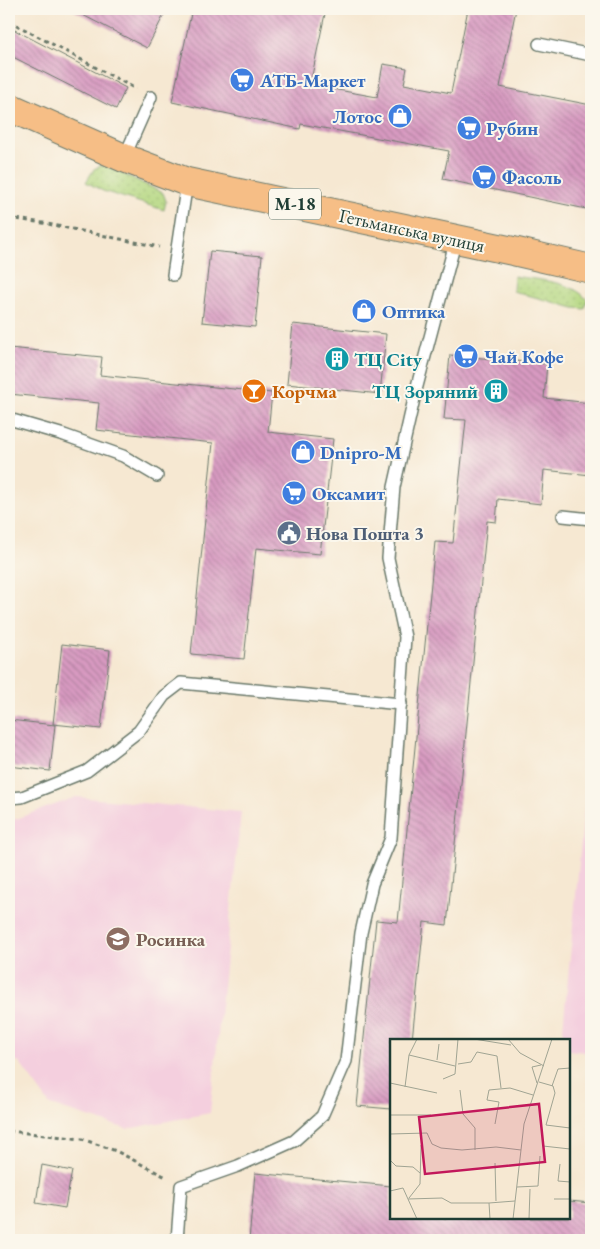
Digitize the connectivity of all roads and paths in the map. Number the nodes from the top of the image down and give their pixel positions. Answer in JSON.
{"nodes":[{"id":1,"x":9,"y":21,"type":"edge"},
{"id":2,"x":539,"y":44,"type":"dead end"},
{"id":3,"x":591,"y":55,"type":"edge"},
{"id":4,"x":151,"y":97,"type":"joint"},
{"id":5,"x":9,"y":107,"type":"edge"},
{"id":6,"x":124,"y":158,"type":"junction"},
{"id":7,"x":188,"y":182,"type":"junction"},
{"id":8,"x":9,"y":218,"type":"edge"},
{"id":9,"x":456,"y":239,"type":"junction"},
{"id":10,"x":177,"y":250,"type":"junction"},
{"id":11,"x":591,"y":269,"type":"edge"},
{"id":12,"x":173,"y":275,"type":"dead end"},
{"id":13,"x":9,"y":418,"type":"edge"},
{"id":14,"x":157,"y":476,"type":"dead end"},
{"id":15,"x":563,"y":516,"type":"dead end"},
{"id":16,"x":591,"y":519,"type":"edge"},
{"id":17,"x":401,"y":704,"type":"junction"},
{"id":18,"x":9,"y":798,"type":"edge"},
{"id":19,"x":9,"y":1130,"type":"edge"},
{"id":20,"x":181,"y":1186,"type":"junction"},
{"id":21,"x":177,"y":1240,"type":"edge"}],
"edges":[{"from":1,"to":4,"type":"path"},
{"from":2,"to":3,"type":"lane"},
{"from":4,"to":6,"type":"lane"},
{"from":5,"to":6,"type":"highway","name":"Гетьманська вулиця","number":"М-18"},
{"from":6,"to":7,"type":"highway","name":"Гетьманська вулиця","number":"М-18"},
{"from":7,"to":9,"type":"highway","name":"Гетьманська вулиця","number":"М-18"},
{"from":7,"to":10,"type":"lane"},
{"from":8,"to":10,"type":"path"},
{"from":9,"to":11,"type":"highway","name":"Гетьманська вулиця","number":"М-18"},
{"from":9,"to":17,"type":"lane"},
{"from":10,"to":12,"type":"lane"},
{"from":13,"to":14,"type":"lane"},
{"from":15,"to":16,"type":"lane"},
{"from":17,"to":18,"type":"lane"},
{"from":17,"to":20,"type":"lane"},
{"from":19,"to":20,"type":"path"},
{"from":20,"to":21,"type":"lane"}]}
